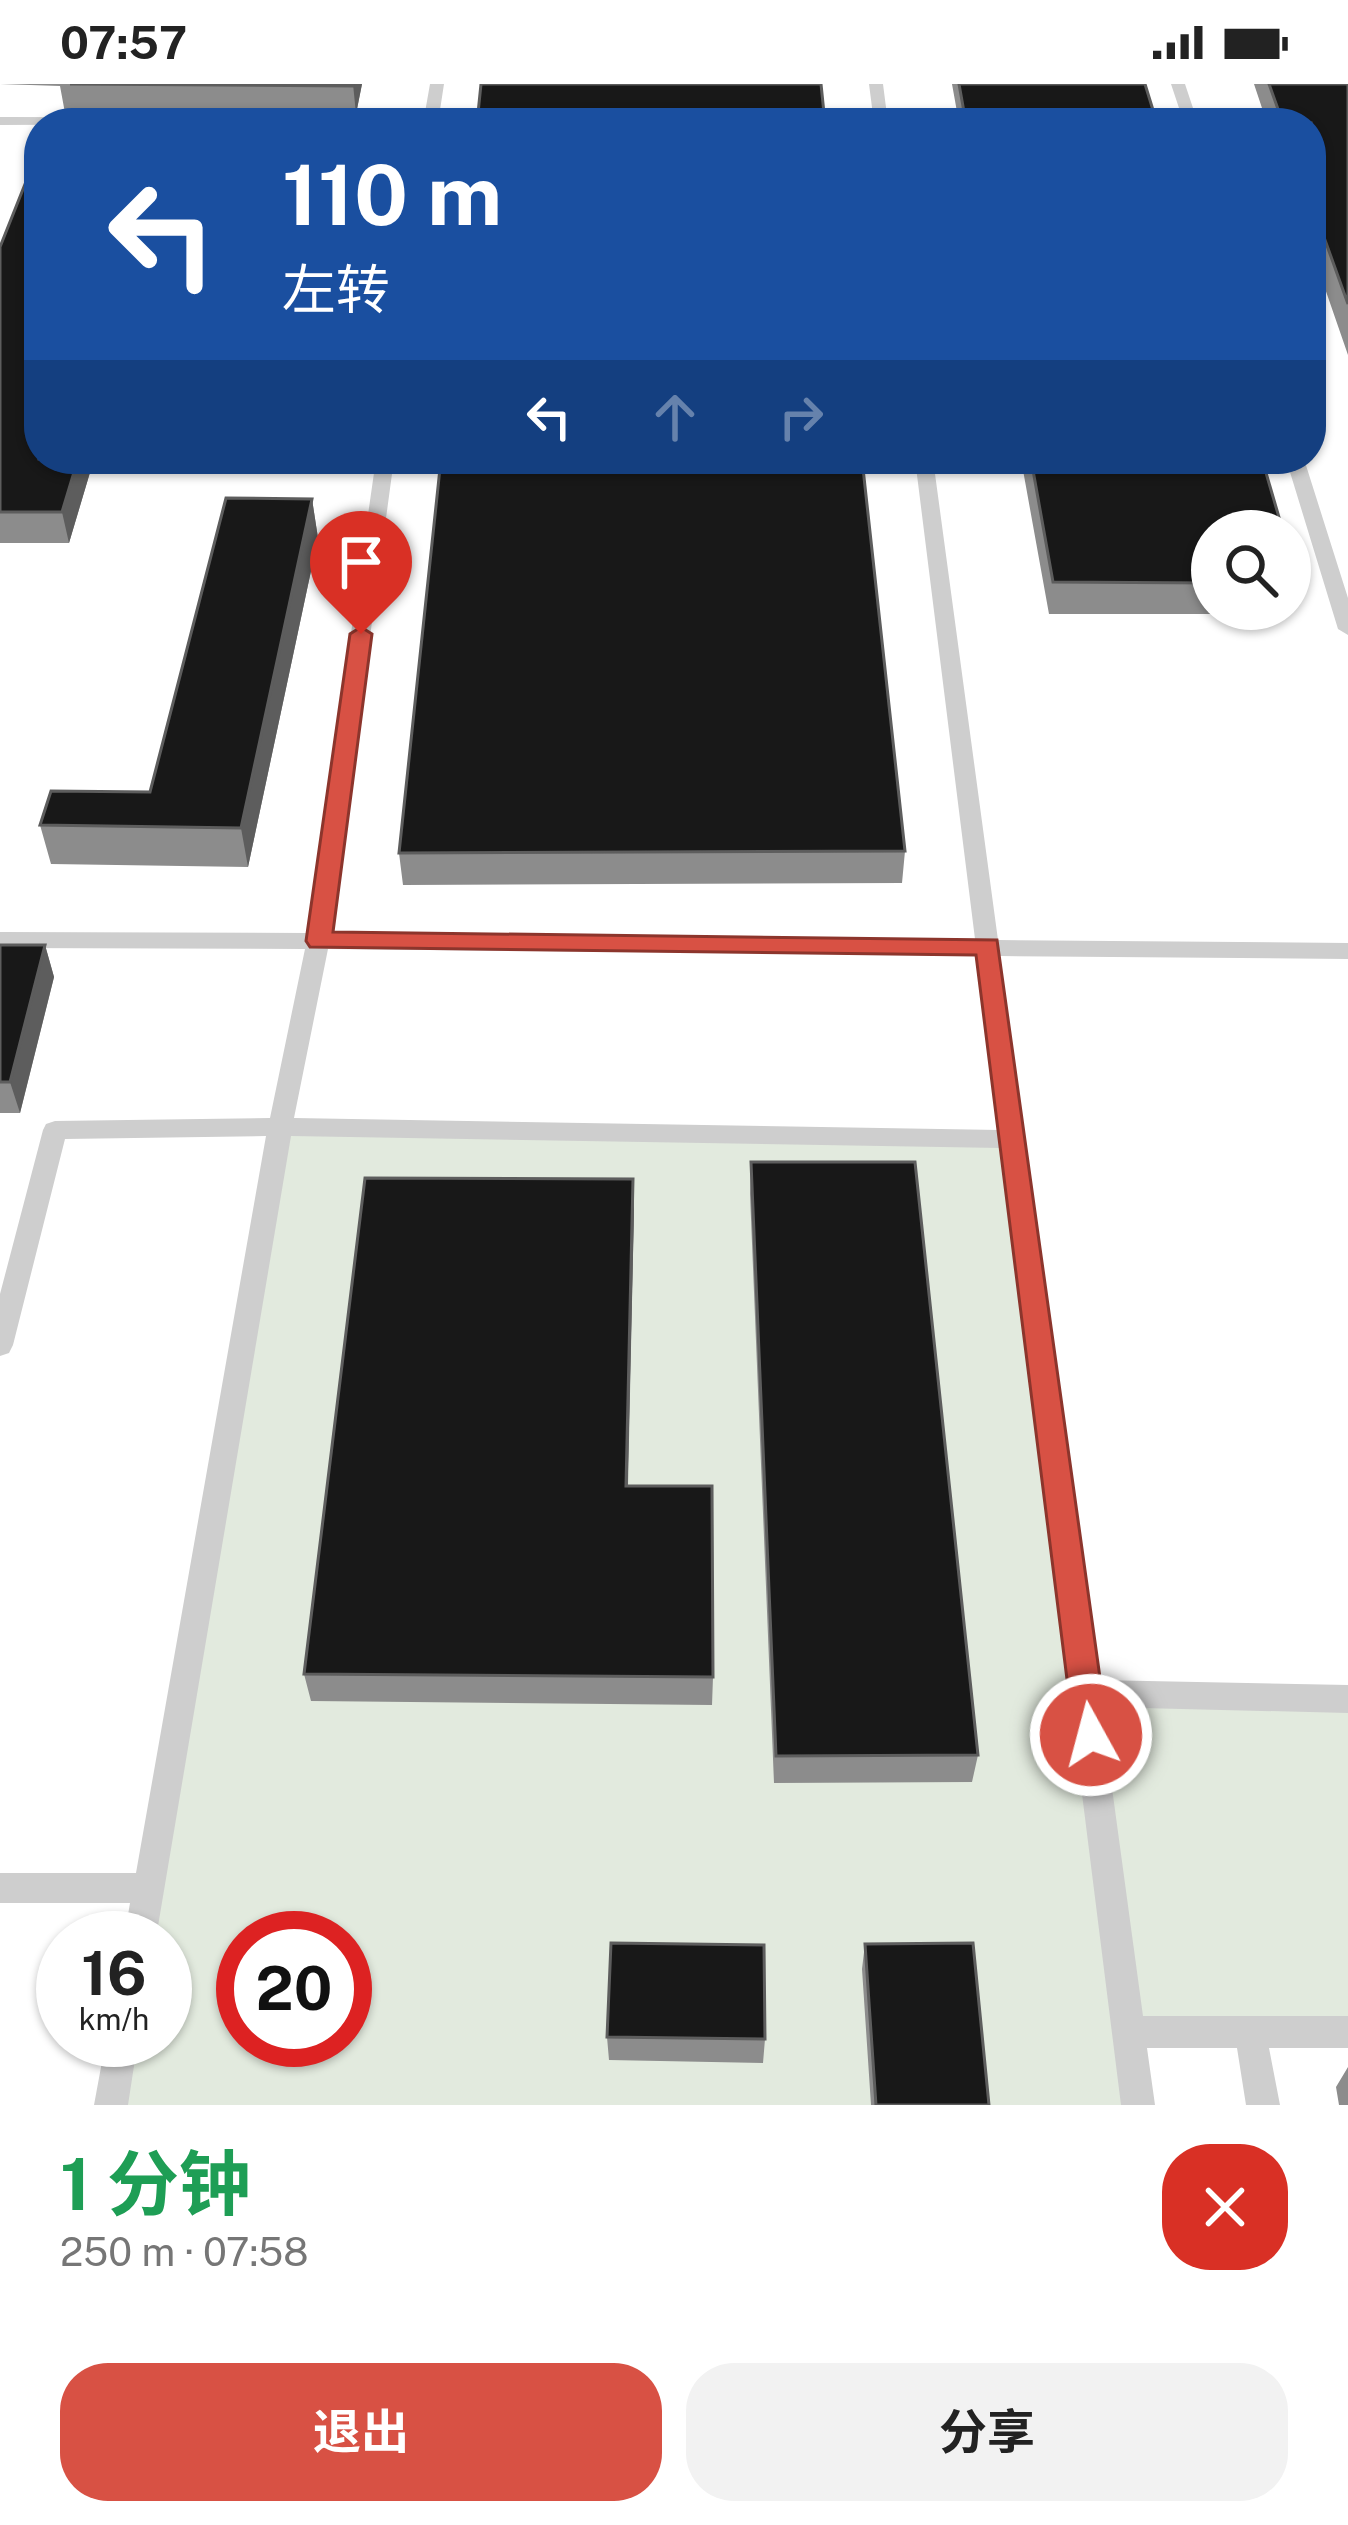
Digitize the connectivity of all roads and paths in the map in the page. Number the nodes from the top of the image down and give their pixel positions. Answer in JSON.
{"nodes":[{"id":1,"x":383,"y":474,"type":"edge"},
{"id":2,"x":927,"y":474,"type":"edge"},
{"id":3,"x":1300,"y":474,"type":"edge"},
{"id":4,"x":1348,"y":629,"type":"edge"},
{"id":5,"x":0,"y":940,"type":"edge"},
{"id":6,"x":319,"y":941,"type":"junction"},
{"id":7,"x":988,"y":946,"type":"junction"},
{"id":8,"x":1348,"y":952,"type":"edge"},
{"id":9,"x":280,"y":1127,"type":"junction"},
{"id":10,"x":1010,"y":1138,"type":"junction"},
{"id":11,"x":0,"y":1345,"type":"edge"},
{"id":12,"x":1086,"y":1693,"type":"junction"},
{"id":13,"x":1348,"y":1699,"type":"edge"},
{"id":14,"x":0,"y":1888,"type":"edge"},
{"id":15,"x":149,"y":1888,"type":"junction"},
{"id":16,"x":145,"y":1911,"type":"edge"},
{"id":17,"x":1250,"y":2031,"type":"junction"},
{"id":18,"x":1129,"y":2032,"type":"junction"},
{"id":19,"x":1348,"y":2032,"type":"edge"},
{"id":20,"x":117,"y":2067,"type":"edge"},
{"id":21,"x":111,"y":2105,"type":"edge"},
{"id":22,"x":1138,"y":2105,"type":"edge"},
{"id":23,"x":1263,"y":2105,"type":"edge"}],
"edges":[{"from":1,"to":6,"type":"lane"},
{"from":2,"to":7,"type":"lane"},
{"from":3,"to":4,"type":"lane"},
{"from":5,"to":6,"type":"lane"},
{"from":6,"to":7,"type":"lane"},
{"from":6,"to":9,"type":"lane"},
{"from":7,"to":8,"type":"lane"},
{"from":7,"to":10,"type":"lane"},
{"from":9,"to":10,"type":"lane"},
{"from":9,"to":11,"type":"lane"},
{"from":9,"to":15,"type":"lane"},
{"from":10,"to":12,"type":"lane"},
{"from":12,"to":13,"type":"lane"},
{"from":12,"to":18,"type":"lane"},
{"from":14,"to":15,"type":"lane"},
{"from":15,"to":16,"type":"lane"},
{"from":17,"to":18,"type":"lane"},
{"from":17,"to":19,"type":"lane"},
{"from":17,"to":23,"type":"lane"},
{"from":18,"to":22,"type":"lane"},
{"from":20,"to":21,"type":"lane"}]}
